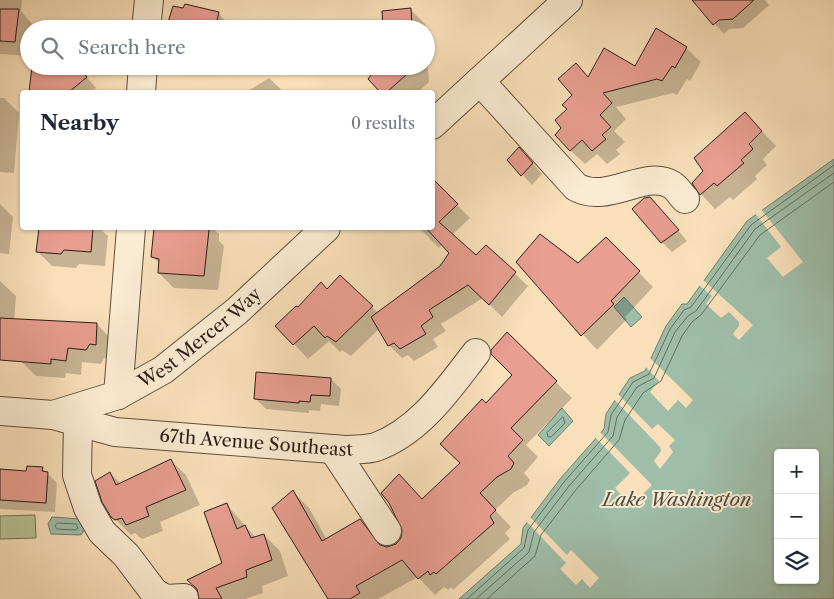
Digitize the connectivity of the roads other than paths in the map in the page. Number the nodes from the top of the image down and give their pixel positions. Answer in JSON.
{"nodes":[{"id":1,"x":149,"y":0,"type":"edge"},
{"id":2,"x":568,"y":0,"type":"edge"},
{"id":3,"x":147,"y":20,"type":"edge"},
{"id":4,"x":142,"y":75,"type":"edge"},
{"id":5,"x":480,"y":81,"type":"junction"},
{"id":6,"x":141,"y":90,"type":"edge"},
{"id":7,"x":435,"y":122,"type":"edge"},
{"id":8,"x":685,"y":199,"type":"dead end"},
{"id":9,"x":131,"y":230,"type":"edge"},
{"id":10,"x":324,"y":230,"type":"edge"},
{"id":11,"x":476,"y":354,"type":"dead end"},
{"id":12,"x":118,"y":395,"type":"junction"},
{"id":13,"x":0,"y":411,"type":"edge"},
{"id":14,"x":65,"y":419,"type":"junction"},
{"id":15,"x":333,"y":449,"type":"junction"},
{"id":16,"x":387,"y":531,"type":"dead end"},
{"id":17,"x":184,"y":598,"type":"edge"}],
"edges":[{"from":1,"to":3,"type":"street"},
{"from":2,"to":5,"type":"street"},
{"from":4,"to":6,"type":"street"},
{"from":5,"to":7,"type":"street"},
{"from":5,"to":8,"type":"street"},
{"from":9,"to":12,"type":"street"},
{"from":10,"to":12,"type":"street","name":"West Mercer Way"},
{"from":11,"to":15,"type":"street","name":"67th Avenue Southeast"},
{"from":12,"to":14,"type":"street","name":"West Mercer Way"},
{"from":13,"to":14,"type":"street","name":"67th Avenue Southeast"},
{"from":14,"to":15,"type":"street","name":"67th Avenue Southeast"},
{"from":14,"to":17,"type":"street"},
{"from":15,"to":16,"type":"street"}]}
